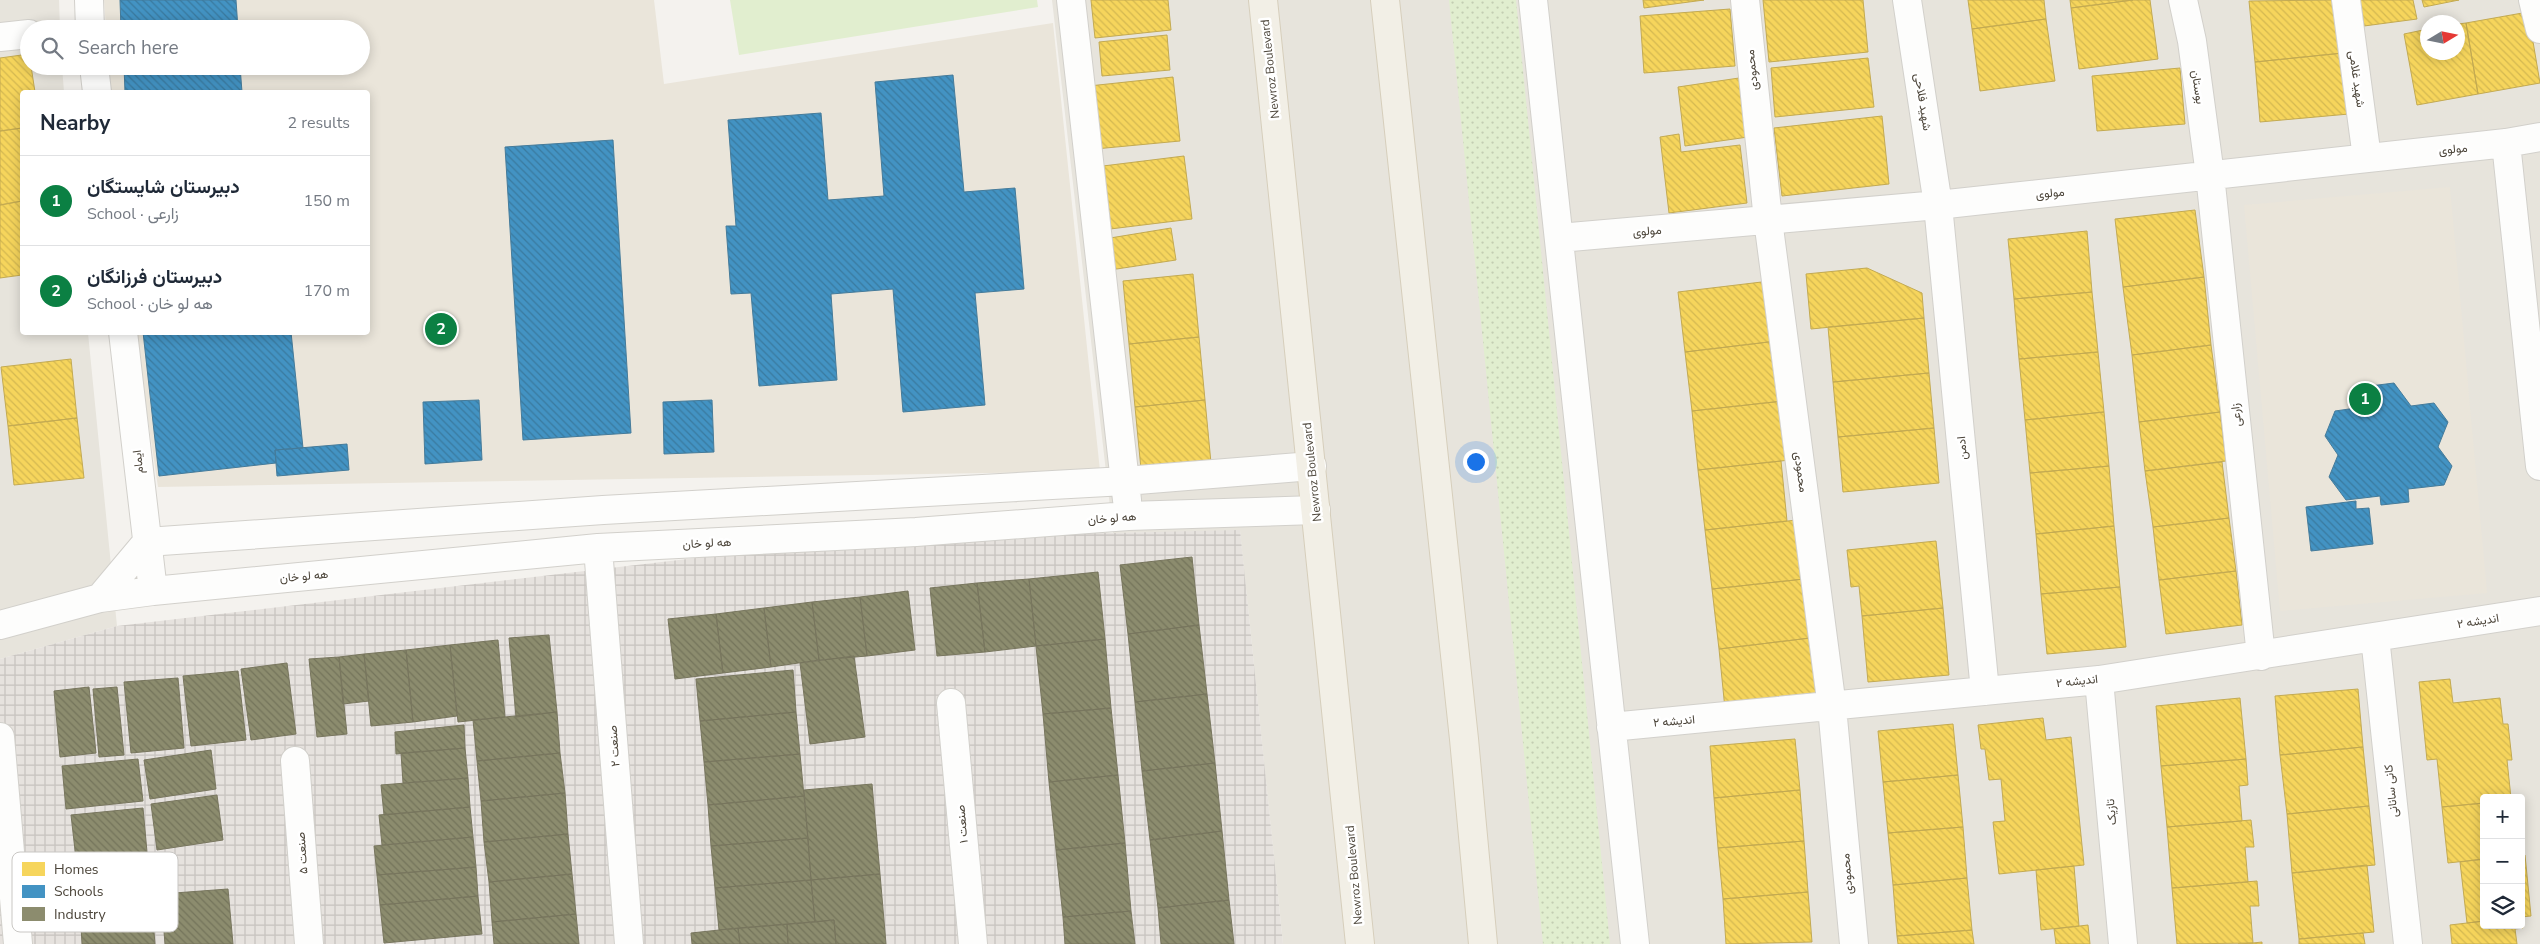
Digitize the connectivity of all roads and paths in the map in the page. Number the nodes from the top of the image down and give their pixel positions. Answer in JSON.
{"nodes":[{"id":1,"x":88,"y":0,"type":"edge"},
{"id":2,"x":1071,"y":0,"type":"edge"},
{"id":3,"x":1262,"y":0,"type":"edge"},
{"id":4,"x":1385,"y":0,"type":"edge"},
{"id":5,"x":1533,"y":0,"type":"edge"},
{"id":6,"x":1745,"y":0,"type":"edge"},
{"id":7,"x":1907,"y":0,"type":"edge"},
{"id":8,"x":2183,"y":0,"type":"edge"},
{"id":9,"x":2346,"y":0,"type":"edge"},
{"id":10,"x":2533,"y":0,"type":"edge"},
{"id":11,"x":86,"y":20,"type":"edge"},
{"id":12,"x":2540,"y":29,"type":"edge"},
{"id":13,"x":20,"y":35,"type":"edge"},
{"id":14,"x":0,"y":37,"type":"edge"},
{"id":15,"x":95,"y":75,"type":"edge"},
{"id":16,"x":97,"y":90,"type":"edge"},
{"id":17,"x":2540,"y":137,"type":"edge"},
{"id":18,"x":2506,"y":143,"type":"junction"},
{"id":19,"x":2368,"y":158,"type":"junction"},
{"id":20,"x":2210,"y":175,"type":"junction"},
{"id":21,"x":1938,"y":205,"type":"junction"},
{"id":22,"x":1768,"y":220,"type":"junction"},
{"id":23,"x":1559,"y":238,"type":"junction"},
{"id":24,"x":124,"y":335,"type":"edge"},
{"id":25,"x":1312,"y":466,"type":"junction"},
{"id":26,"x":2540,"y":466,"type":"edge"},
{"id":27,"x":1125,"y":481,"type":"junction"},
{"id":28,"x":1316,"y":510,"type":"junction"},
{"id":29,"x":1128,"y":516,"type":"junction"},
{"id":30,"x":147,"y":542,"type":"junction"},
{"id":31,"x":598,"y":548,"type":"junction"},
{"id":32,"x":153,"y":591,"type":"junction"},
{"id":33,"x":100,"y":598,"type":"junction"},
{"id":34,"x":2540,"y":611,"type":"edge"},
{"id":35,"x":0,"y":625,"type":"edge"},
{"id":36,"x":2375,"y":637,"type":"junction"},
{"id":37,"x":2262,"y":656,"type":"junction"},
{"id":38,"x":2099,"y":680,"type":"junction"},
{"id":39,"x":1985,"y":691,"type":"junction"},
{"id":40,"x":951,"y":703,"type":"dead end"},
{"id":41,"x":1832,"y":707,"type":"junction"},
{"id":42,"x":1611,"y":727,"type":"junction"},
{"id":43,"x":0,"y":736,"type":"edge"},
{"id":44,"x":295,"y":761,"type":"dead end"},
{"id":45,"x":12,"y":875,"type":"edge"},
{"id":46,"x":309,"y":944,"type":"edge"},
{"id":47,"x":629,"y":944,"type":"edge"},
{"id":48,"x":973,"y":944,"type":"edge"},
{"id":49,"x":1360,"y":944,"type":"edge"},
{"id":50,"x":1483,"y":944,"type":"edge"},
{"id":51,"x":1635,"y":944,"type":"edge"},
{"id":52,"x":1854,"y":944,"type":"edge"},
{"id":53,"x":2122,"y":944,"type":"edge"},
{"id":54,"x":2408,"y":944,"type":"edge"}],
"edges":[{"from":1,"to":11,"type":"street"},
{"from":2,"to":27,"type":"street"},
{"from":3,"to":25,"type":"main road","name":"Newroz Boulevard"},
{"from":4,"to":50,"type":"main road"},
{"from":5,"to":23,"type":"street"},
{"from":6,"to":22,"type":"street","name":"محمودی"},
{"from":7,"to":21,"type":"street","name":"شهید فلاحی"},
{"from":8,"to":20,"type":"street","name":"بوستان"},
{"from":9,"to":19,"type":"street","name":"شهید غلامی"},
{"from":10,"to":12,"type":"street"},
{"from":13,"to":14,"type":"street"},
{"from":15,"to":16,"type":"street"},
{"from":17,"to":18,"type":"street","name":"مولوی"},
{"from":18,"to":19,"type":"street","name":"مولوی"},
{"from":18,"to":26,"type":"street"},
{"from":19,"to":20,"type":"street","name":"مولوی"},
{"from":20,"to":21,"type":"street","name":"مولوی"},
{"from":20,"to":37,"type":"street","name":"زارعی"},
{"from":21,"to":22,"type":"street","name":"مولوی"},
{"from":21,"to":39,"type":"street","name":"ادمن"},
{"from":22,"to":23,"type":"street","name":"مولوی"},
{"from":22,"to":41,"type":"street","name":"محمودی"},
{"from":23,"to":42,"type":"street"},
{"from":24,"to":30,"type":"street","name":"ایمام"},
{"from":25,"to":27,"type":"street"},
{"from":25,"to":28,"type":"main road","name":"Newroz Boulevard"},
{"from":27,"to":29,"type":"street"},
{"from":27,"to":30,"type":"street"},
{"from":28,"to":29,"type":"street","name":"هه لو خان"},
{"from":28,"to":49,"type":"main road","name":"Newroz Boulevard"},
{"from":29,"to":31,"type":"street","name":"هه لو خان"},
{"from":30,"to":32,"type":"street","name":"ایمام"},
{"from":30,"to":33,"type":"street"},
{"from":31,"to":32,"type":"street","name":"هه لو خان"},
{"from":31,"to":47,"type":"street","name":"صنعت ۲"},
{"from":32,"to":33,"type":"street","name":"هه لو خان"},
{"from":33,"to":35,"type":"street"},
{"from":34,"to":36,"type":"street","name":"اندیشه ۲"},
{"from":36,"to":37,"type":"street","name":"اندیشه ۲"},
{"from":36,"to":54,"type":"street","name":"کانی سانانی"},
{"from":37,"to":38,"type":"street","name":"اندیشه ۲"},
{"from":38,"to":39,"type":"street","name":"اندیشه ۲"},
{"from":38,"to":53,"type":"street","name":"تازیک"},
{"from":39,"to":41,"type":"street","name":"اندیشه ۲"},
{"from":40,"to":48,"type":"street","name":"صنعت ۱"},
{"from":41,"to":42,"type":"street","name":"اندیشه ۲"},
{"from":41,"to":52,"type":"street","name":"محمودی"},
{"from":42,"to":51,"type":"street"},
{"from":43,"to":45,"type":"street"},
{"from":44,"to":46,"type":"street","name":"صنعت ۵"}]}
